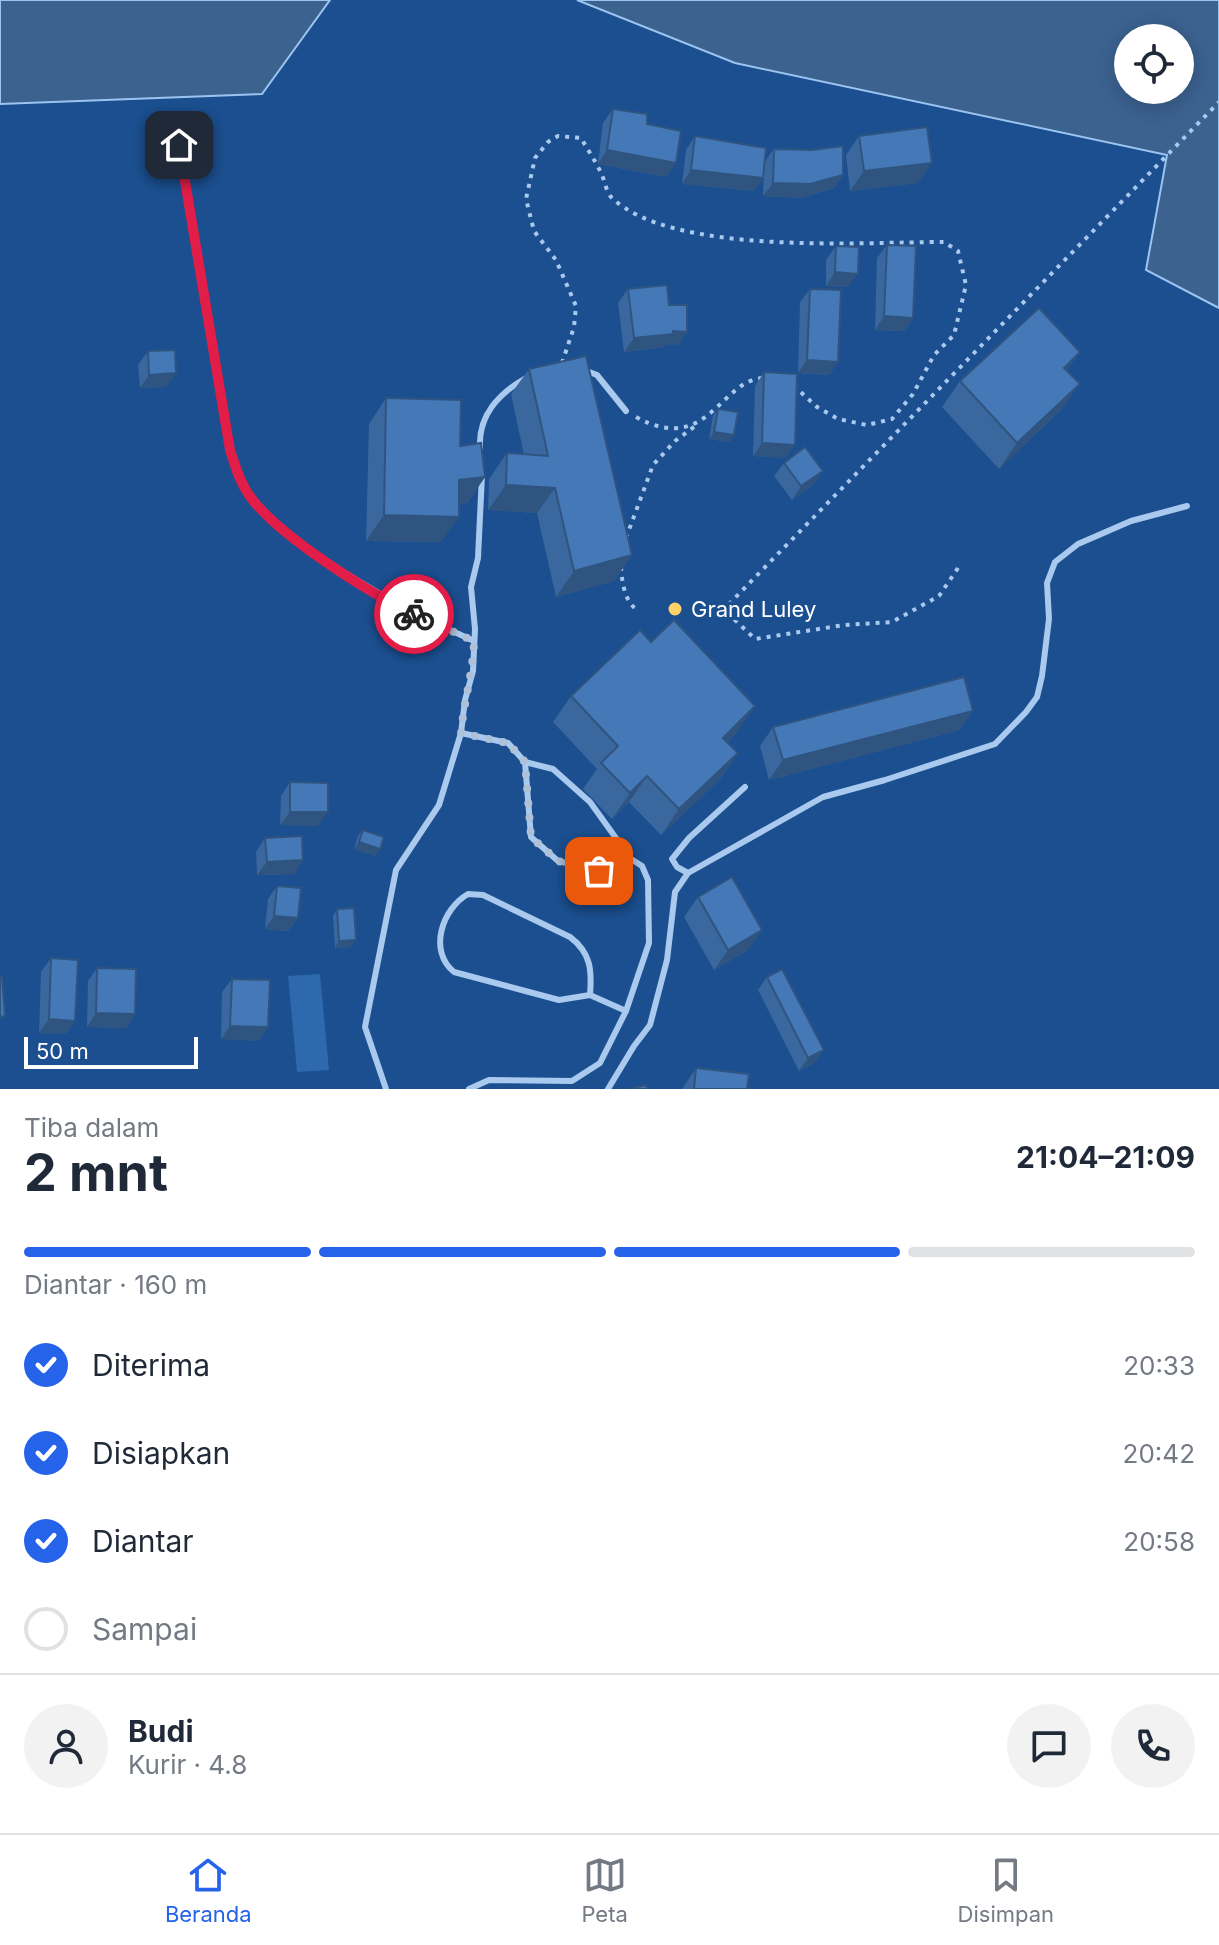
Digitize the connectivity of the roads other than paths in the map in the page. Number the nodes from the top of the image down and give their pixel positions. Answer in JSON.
{"nodes":[{"id":1,"x":179,"y":145,"type":"dead end"},
{"id":2,"x":562,"y":363,"type":"edge"},
{"id":3,"x":539,"y":371,"type":"edge"},
{"id":4,"x":626,"y":411,"type":"road end"},
{"id":5,"x":481,"y":454,"type":"edge"},
{"id":6,"x":482,"y":466,"type":"edge"},
{"id":7,"x":1187,"y":506,"type":"dead end"},
{"id":8,"x":474,"y":641,"type":"junction"},
{"id":9,"x":461,"y":733,"type":"junction"},
{"id":10,"x":525,"y":762,"type":"junction"},
{"id":11,"x":745,"y":787,"type":"dead end"},
{"id":12,"x":631,"y":859,"type":"junction"},
{"id":13,"x":688,"y":873,"type":"junction"},
{"id":14,"x":590,"y":995,"type":"junction"},
{"id":15,"x":626,"y":1011,"type":"junction"},
{"id":16,"x":386,"y":1089,"type":"edge"},
{"id":17,"x":469,"y":1089,"type":"edge"},
{"id":18,"x":608,"y":1089,"type":"edge"}],
"edges":[{"from":1,"to":8,"type":"lane"},
{"from":2,"to":4,"type":"lane"},
{"from":3,"to":5,"type":"lane"},
{"from":6,"to":8,"type":"lane"},
{"from":7,"to":13,"type":"lane"},
{"from":8,"to":9,"type":"lane"},
{"from":9,"to":10,"type":"lane"},
{"from":9,"to":16,"type":"lane"},
{"from":10,"to":12,"type":"lane"},
{"from":10,"to":12,"type":"lane"},
{"from":11,"to":13,"type":"lane"},
{"from":12,"to":15,"type":"lane"},
{"from":13,"to":18,"type":"lane"},
{"from":14,"to":14,"type":"lane"},
{"from":14,"to":15,"type":"lane"},
{"from":15,"to":17,"type":"lane"}]}
